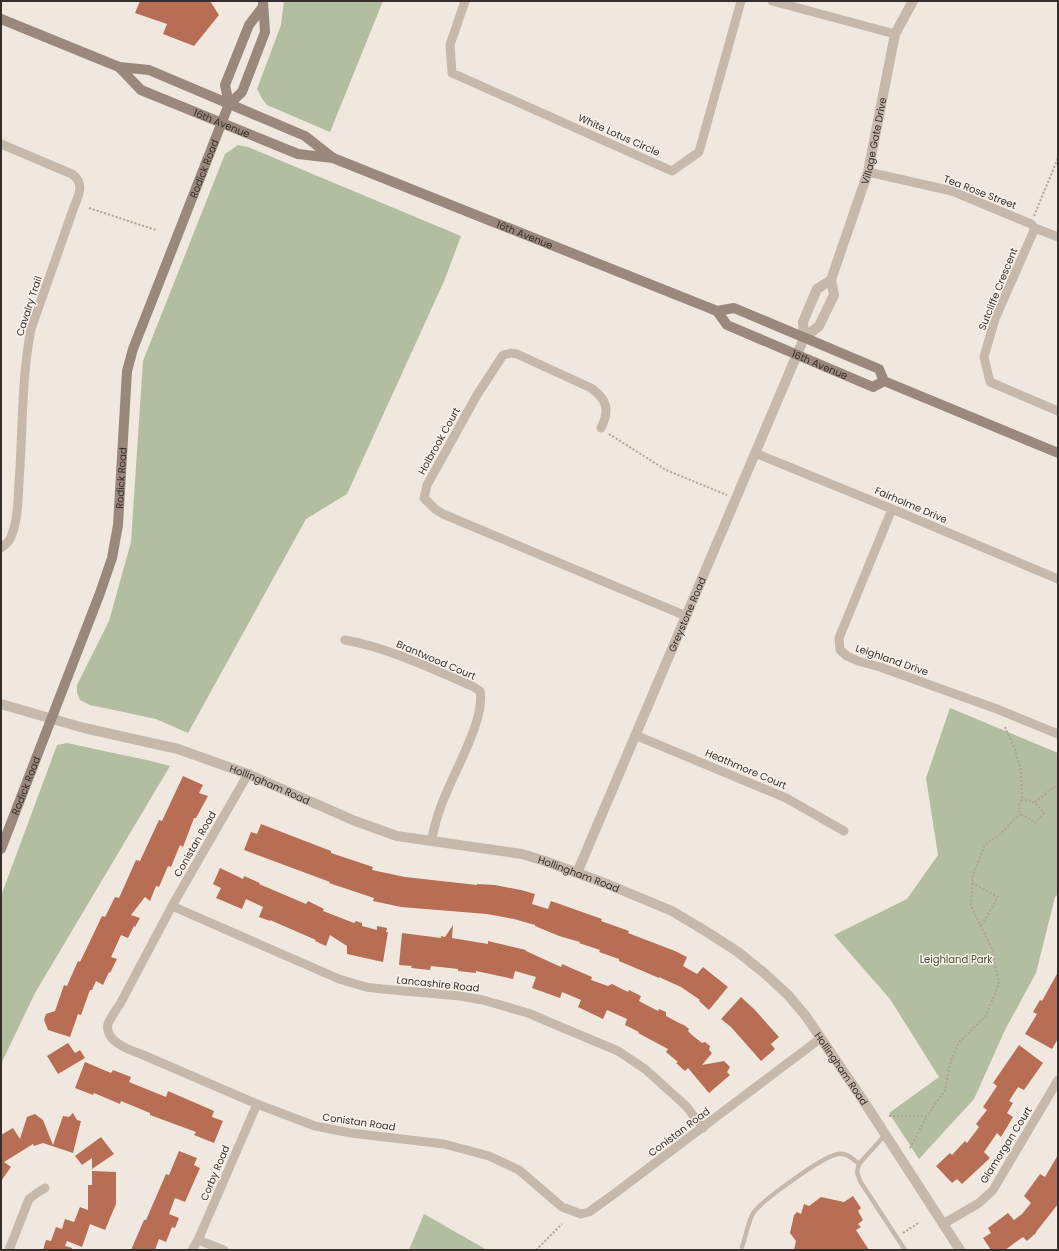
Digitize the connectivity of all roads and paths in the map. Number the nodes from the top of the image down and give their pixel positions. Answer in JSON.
{"nodes":[{"id":1,"x":465,"y":1,"type":"edge"},
{"id":2,"x":741,"y":1,"type":"edge"},
{"id":3,"x":772,"y":1,"type":"edge"},
{"id":4,"x":913,"y":1,"type":"edge"},
{"id":5,"x":262,"y":4,"type":"edge"},
{"id":6,"x":1,"y":19,"type":"edge"},
{"id":7,"x":895,"y":34,"type":"junction"},
{"id":8,"x":119,"y":68,"type":"junction"},
{"id":9,"x":229,"y":104,"type":"junction"},
{"id":10,"x":222,"y":123,"type":"junction"},
{"id":11,"x":1,"y":144,"type":"edge"},
{"id":12,"x":333,"y":158,"type":"junction"},
{"id":13,"x":1058,"y":158,"type":"edge"},
{"id":14,"x":868,"y":172,"type":"junction"},
{"id":15,"x":89,"y":208,"type":"dead end"},
{"id":16,"x":1033,"y":226,"type":"junction"},
{"id":17,"x":156,"y":230,"type":"dead end"},
{"id":18,"x":1058,"y":237,"type":"edge"},
{"id":19,"x":831,"y":280,"type":"junction"},
{"id":20,"x":717,"y":311,"type":"junction"},
{"id":21,"x":804,"y":338,"type":"junction"},
{"id":22,"x":797,"y":355,"type":"junction"},
{"id":23,"x":884,"y":381,"type":"junction"},
{"id":24,"x":1058,"y":411,"type":"edge"},
{"id":25,"x":601,"y":428,"type":"joint"},
{"id":26,"x":755,"y":453,"type":"junction"},
{"id":27,"x":1058,"y":454,"type":"edge"},
{"id":28,"x":736,"y":498,"type":"junction"},
{"id":29,"x":892,"y":509,"type":"junction"},
{"id":30,"x":1,"y":548,"type":"edge"},
{"id":31,"x":1058,"y":579,"type":"edge"},
{"id":32,"x":686,"y":616,"type":"junction"},
{"id":33,"x":345,"y":640,"type":"dead end"},
{"id":34,"x":1,"y":704,"type":"edge"},
{"id":35,"x":52,"y":718,"type":"junction"},
{"id":36,"x":1006,"y":727,"type":"dead end"},
{"id":37,"x":1058,"y":734,"type":"edge"},
{"id":38,"x":635,"y":735,"type":"junction"},
{"id":39,"x":248,"y":774,"type":"junction"},
{"id":40,"x":1058,"y":784,"type":"edge"},
{"id":41,"x":1022,"y":800,"type":"junction"},
{"id":42,"x":1035,"y":802,"type":"junction"},
{"id":43,"x":1020,"y":814,"type":"junction"},
{"id":44,"x":844,"y":831,"type":"dead end"},
{"id":45,"x":431,"y":841,"type":"junction"},
{"id":46,"x":1,"y":849,"type":"edge"},
{"id":47,"x":576,"y":873,"type":"junction"},
{"id":48,"x":972,"y":883,"type":"junction"},
{"id":49,"x":172,"y":906,"type":"junction"},
{"id":50,"x":981,"y":926,"type":"junction"},
{"id":51,"x":821,"y":1038,"type":"junction"},
{"id":52,"x":1058,"y":1080,"type":"edge"},
{"id":53,"x":257,"y":1104,"type":"junction"},
{"id":54,"x":889,"y":1116,"type":"dead end"},
{"id":55,"x":927,"y":1116,"type":"junction"},
{"id":56,"x":703,"y":1128,"type":"junction"},
{"id":57,"x":885,"y":1135,"type":"junction"},
{"id":58,"x":910,"y":1148,"type":"dead end"},
{"id":59,"x":859,"y":1164,"type":"junction"},
{"id":60,"x":45,"y":1188,"type":"dead end"},
{"id":61,"x":920,"y":1222,"type":"dead end"},
{"id":62,"x":562,"y":1224,"type":"dead end"},
{"id":63,"x":943,"y":1224,"type":"junction"},
{"id":64,"x":897,"y":1237,"type":"junction"},
{"id":65,"x":198,"y":1240,"type":"junction"},
{"id":66,"x":742,"y":1247,"type":"dead end"},
{"id":67,"x":9,"y":1250,"type":"edge"},
{"id":68,"x":192,"y":1250,"type":"edge"},
{"id":69,"x":224,"y":1250,"type":"edge"},
{"id":70,"x":536,"y":1250,"type":"edge"},
{"id":71,"x":905,"y":1250,"type":"edge"},
{"id":72,"x":960,"y":1250,"type":"edge"}],
"edges":[{"from":1,"to":2,"type":"street","name":"White Lotus Circle"},
{"from":3,"to":7,"type":"street"},
{"from":4,"to":7,"type":"street","name":"Village Gate Drive"},
{"from":5,"to":9,"type":"main road","name":"Rodick Road"},
{"from":5,"to":9,"type":"main road","name":"Rodick Road"},
{"from":6,"to":8,"type":"main road","name":"16th Avenue"},
{"from":7,"to":14,"type":"street","name":"Village Gate Drive"},
{"from":8,"to":9,"type":"main road","name":"16th Avenue"},
{"from":8,"to":10,"type":"main road","name":"16th Avenue"},
{"from":9,"to":10,"type":"main road","name":"Rodick Road"},
{"from":9,"to":12,"type":"main road","name":"16th Avenue"},
{"from":10,"to":12,"type":"main road","name":"16th Avenue"},
{"from":10,"to":35,"type":"main road","name":"Rodick Road"},
{"from":11,"to":30,"type":"street","name":"Cavalry Trail"},
{"from":12,"to":20,"type":"main road","name":"16th Avenue"},
{"from":13,"to":16,"type":"path"},
{"from":14,"to":16,"type":"street","name":"Tea Rose Street"},
{"from":14,"to":19,"type":"street","name":"Village Gate Drive"},
{"from":15,"to":17,"type":"path"},
{"from":16,"to":18,"type":"street","name":"Tea Rose Street"},
{"from":16,"to":24,"type":"street","name":"Sutcliffe Crescent"},
{"from":19,"to":21,"type":"street"},
{"from":19,"to":21,"type":"street","name":"Village Gate Drive"},
{"from":20,"to":21,"type":"main road","name":"16th Avenue"},
{"from":20,"to":22,"type":"main road","name":"16th Avenue"},
{"from":21,"to":22,"type":"street","name":"Greystone Road"},
{"from":21,"to":23,"type":"main road","name":"16th Avenue"},
{"from":22,"to":23,"type":"main road","name":"16th Avenue"},
{"from":22,"to":26,"type":"street","name":"Greystone Road"},
{"from":23,"to":27,"type":"main road","name":"16th Avenue"},
{"from":25,"to":28,"type":"path"},
{"from":25,"to":32,"type":"street","name":"Holbrook Court"},
{"from":26,"to":28,"type":"street","name":"Greystone Road"},
{"from":26,"to":29,"type":"street","name":"Fairholme Drive"},
{"from":28,"to":32,"type":"street","name":"Greystone Road"},
{"from":29,"to":31,"type":"street","name":"Fairholme Drive"},
{"from":29,"to":37,"type":"street","name":"Leighland Drive"},
{"from":32,"to":38,"type":"street","name":"Greystone Road"},
{"from":33,"to":45,"type":"street","name":"Brantwood Court"},
{"from":34,"to":35,"type":"street","name":"Hollingham Road"},
{"from":35,"to":39,"type":"street","name":"Hollingham Road"},
{"from":35,"to":46,"type":"main road","name":"Rodick Road"},
{"from":36,"to":41,"type":"path"},
{"from":38,"to":44,"type":"street","name":"Heathmore Court"},
{"from":38,"to":47,"type":"street","name":"Greystone Road"},
{"from":39,"to":45,"type":"street","name":"Hollingham Road"},
{"from":39,"to":49,"type":"street","name":"Conistan Road"},
{"from":40,"to":42,"type":"path"},
{"from":41,"to":42,"type":"path"},
{"from":41,"to":43,"type":"path"},
{"from":42,"to":43,"type":"path"},
{"from":43,"to":48,"type":"path"},
{"from":45,"to":47,"type":"street","name":"Hollingham Road"},
{"from":47,"to":51,"type":"street","name":"Hollingham Road"},
{"from":48,"to":50,"type":"path"},
{"from":48,"to":50,"type":"path"},
{"from":49,"to":53,"type":"street","name":"Conistan Road"},
{"from":49,"to":56,"type":"street","name":"Lancashire Road"},
{"from":50,"to":55,"type":"path"},
{"from":51,"to":56,"type":"street","name":"Conistan Road"},
{"from":51,"to":57,"type":"street","name":"Hollingham Road"},
{"from":52,"to":63,"type":"street","name":"Glamorgan Court"},
{"from":53,"to":56,"type":"street","name":"Conistan Road"},
{"from":53,"to":65,"type":"street","name":"Corby Road"},
{"from":54,"to":55,"type":"path"},
{"from":55,"to":58,"type":"path"},
{"from":57,"to":59,"type":"lane"},
{"from":57,"to":63,"type":"street","name":"Hollingham Road"},
{"from":59,"to":64,"type":"lane"},
{"from":59,"to":66,"type":"lane"},
{"from":60,"to":67,"type":"street"},
{"from":61,"to":64,"type":"path"},
{"from":62,"to":70,"type":"path"},
{"from":63,"to":72,"type":"street","name":"Hollingham Road"},
{"from":64,"to":71,"type":"lane"},
{"from":65,"to":68,"type":"street","name":"Corby Road"},
{"from":65,"to":69,"type":"street"}]}
